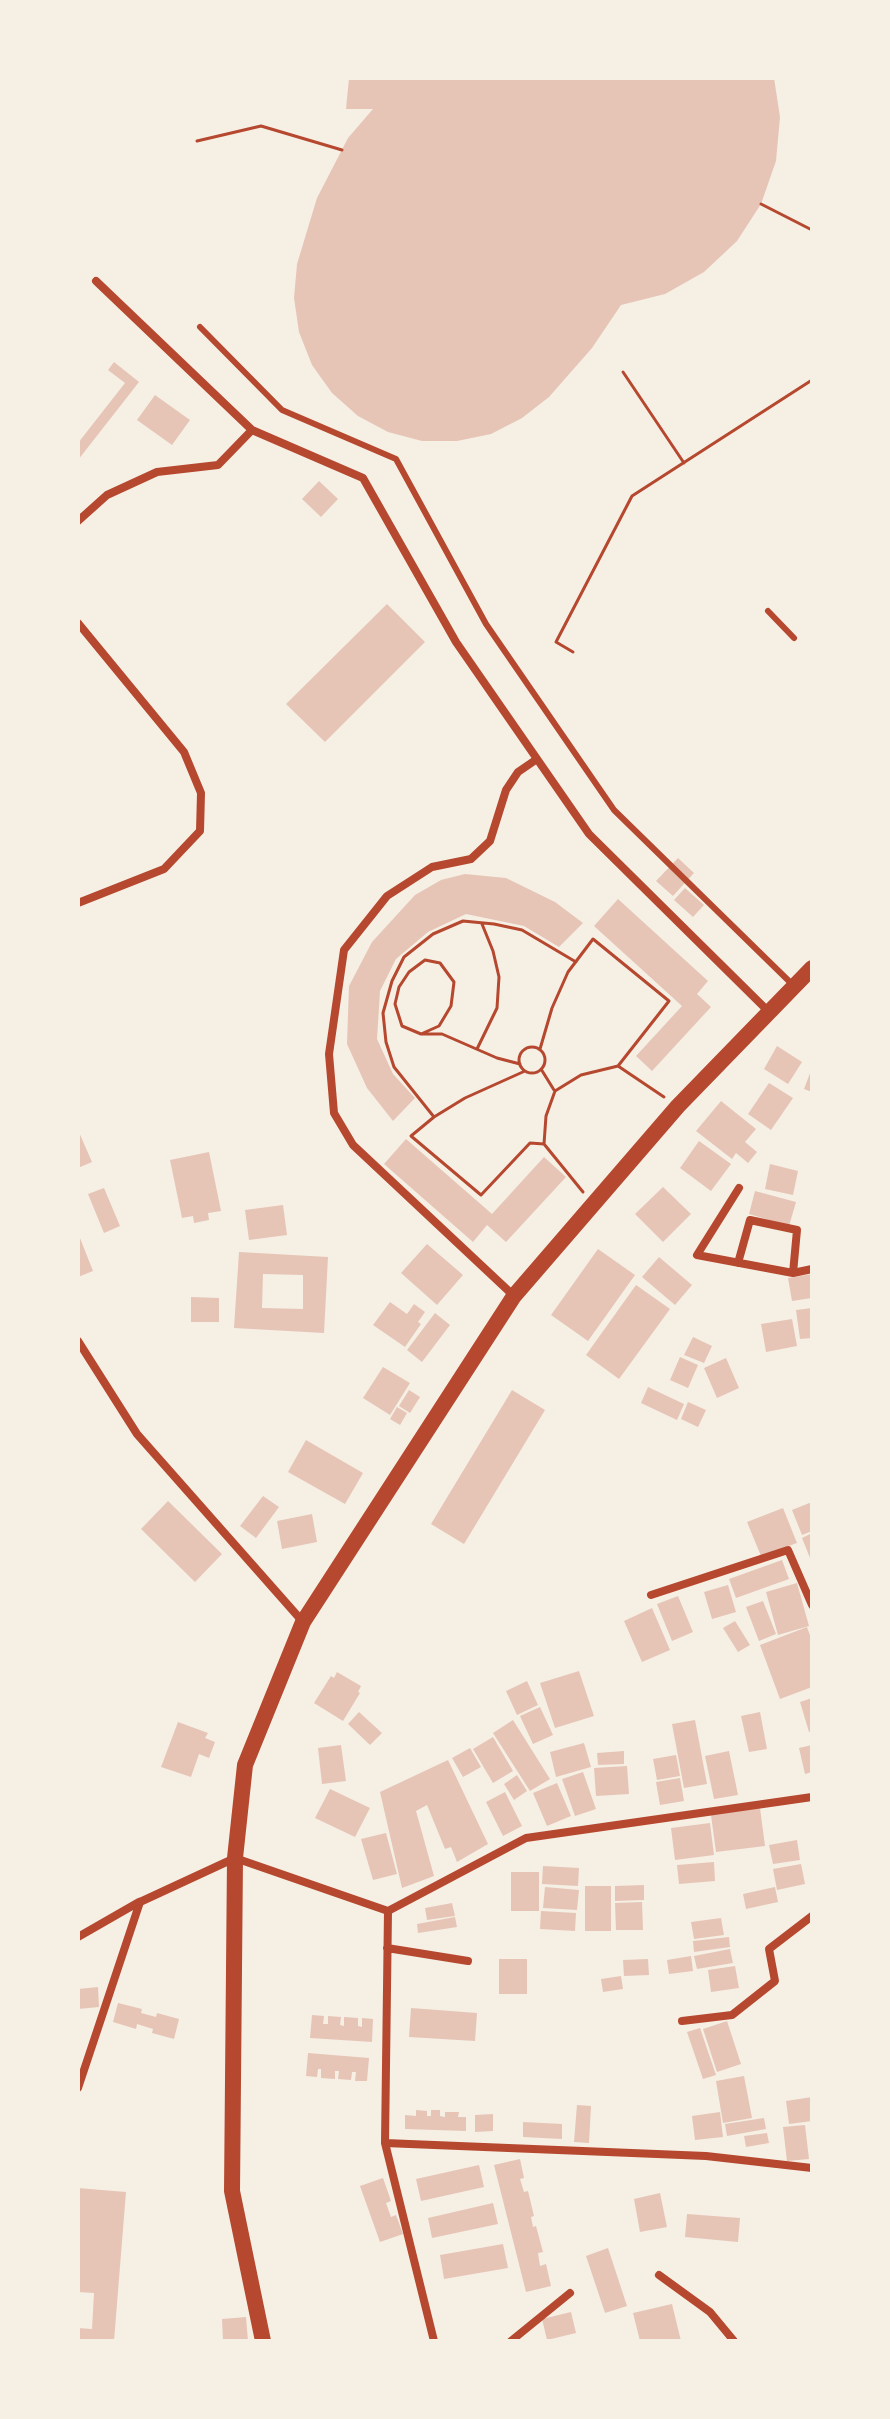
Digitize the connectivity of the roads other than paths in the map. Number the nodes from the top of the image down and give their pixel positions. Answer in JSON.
{"nodes":[{"id":1,"x":96,"y":281,"type":"dead end"},
{"id":2,"x":200,"y":327,"type":"dead end"},
{"id":3,"x":252,"y":430,"type":"junction"},
{"id":4,"x":78,"y":521,"type":"edge"},
{"id":5,"x":768,"y":611,"type":"dead end"},
{"id":6,"x":78,"y":623,"type":"edge"},
{"id":7,"x":794,"y":638,"type":"dead end"},
{"id":8,"x":537,"y":759,"type":"junction"},
{"id":9,"x":78,"y":903,"type":"edge"},
{"id":10,"x":812,"y":968,"type":"edge"},
{"id":11,"x":794,"y":986,"type":"junction"},
{"id":12,"x":769,"y":1012,"type":"junction"},
{"id":13,"x":739,"y":1188,"type":"dead end"},
{"id":14,"x":738,"y":1263,"type":"junction"},
{"id":15,"x":812,"y":1269,"type":"edge"},
{"id":16,"x":793,"y":1273,"type":"junction"},
{"id":17,"x":514,"y":1296,"type":"junction"},
{"id":18,"x":78,"y":1341,"type":"edge"},
{"id":19,"x":651,"y":1595,"type":"dead end"},
{"id":20,"x":812,"y":1605,"type":"edge"},
{"id":21,"x":303,"y":1622,"type":"junction"},
{"id":22,"x":812,"y":1797,"type":"edge"},
{"id":23,"x":235,"y":1858,"type":"junction"},
{"id":24,"x":140,"y":1902,"type":"junction"},
{"id":25,"x":388,"y":1911,"type":"junction"},
{"id":26,"x":812,"y":1916,"type":"edge"},
{"id":27,"x":78,"y":1937,"type":"edge"},
{"id":28,"x":387,"y":1948,"type":"junction"},
{"id":29,"x":468,"y":1961,"type":"dead end"},
{"id":30,"x":682,"y":2021,"type":"dead end"},
{"id":31,"x":78,"y":2088,"type":"edge"},
{"id":32,"x":385,"y":2143,"type":"junction"},
{"id":33,"x":812,"y":2168,"type":"edge"},
{"id":34,"x":659,"y":2275,"type":"dead end"},
{"id":35,"x":570,"y":2293,"type":"dead end"},
{"id":36,"x":263,"y":2341,"type":"edge"},
{"id":37,"x":434,"y":2341,"type":"edge"},
{"id":38,"x":511,"y":2341,"type":"edge"},
{"id":39,"x":734,"y":2341,"type":"edge"}],
"edges":[{"from":1,"to":3,"type":"street"},
{"from":2,"to":11,"type":"lane"},
{"from":3,"to":4,"type":"street"},
{"from":3,"to":8,"type":"street"},
{"from":5,"to":7,"type":"lane"},
{"from":6,"to":9,"type":"street"},
{"from":8,"to":12,"type":"street"},
{"from":8,"to":17,"type":"street"},
{"from":10,"to":11,"type":"main road"},
{"from":11,"to":12,"type":"main road"},
{"from":12,"to":17,"type":"main road"},
{"from":13,"to":14,"type":"street"},
{"from":14,"to":16,"type":"street"},
{"from":14,"to":16,"type":"street"},
{"from":15,"to":16,"type":"street"},
{"from":17,"to":21,"type":"main road"},
{"from":18,"to":21,"type":"street"},
{"from":19,"to":20,"type":"street"},
{"from":21,"to":23,"type":"main road"},
{"from":22,"to":25,"type":"street"},
{"from":23,"to":24,"type":"street"},
{"from":23,"to":25,"type":"street"},
{"from":23,"to":36,"type":"main road"},
{"from":24,"to":27,"type":"street"},
{"from":24,"to":31,"type":"street"},
{"from":25,"to":28,"type":"street"},
{"from":26,"to":30,"type":"street"},
{"from":28,"to":29,"type":"street"},
{"from":28,"to":32,"type":"street"},
{"from":32,"to":33,"type":"street"},
{"from":32,"to":37,"type":"street"},
{"from":34,"to":39,"type":"street"},
{"from":35,"to":38,"type":"street"}]}
